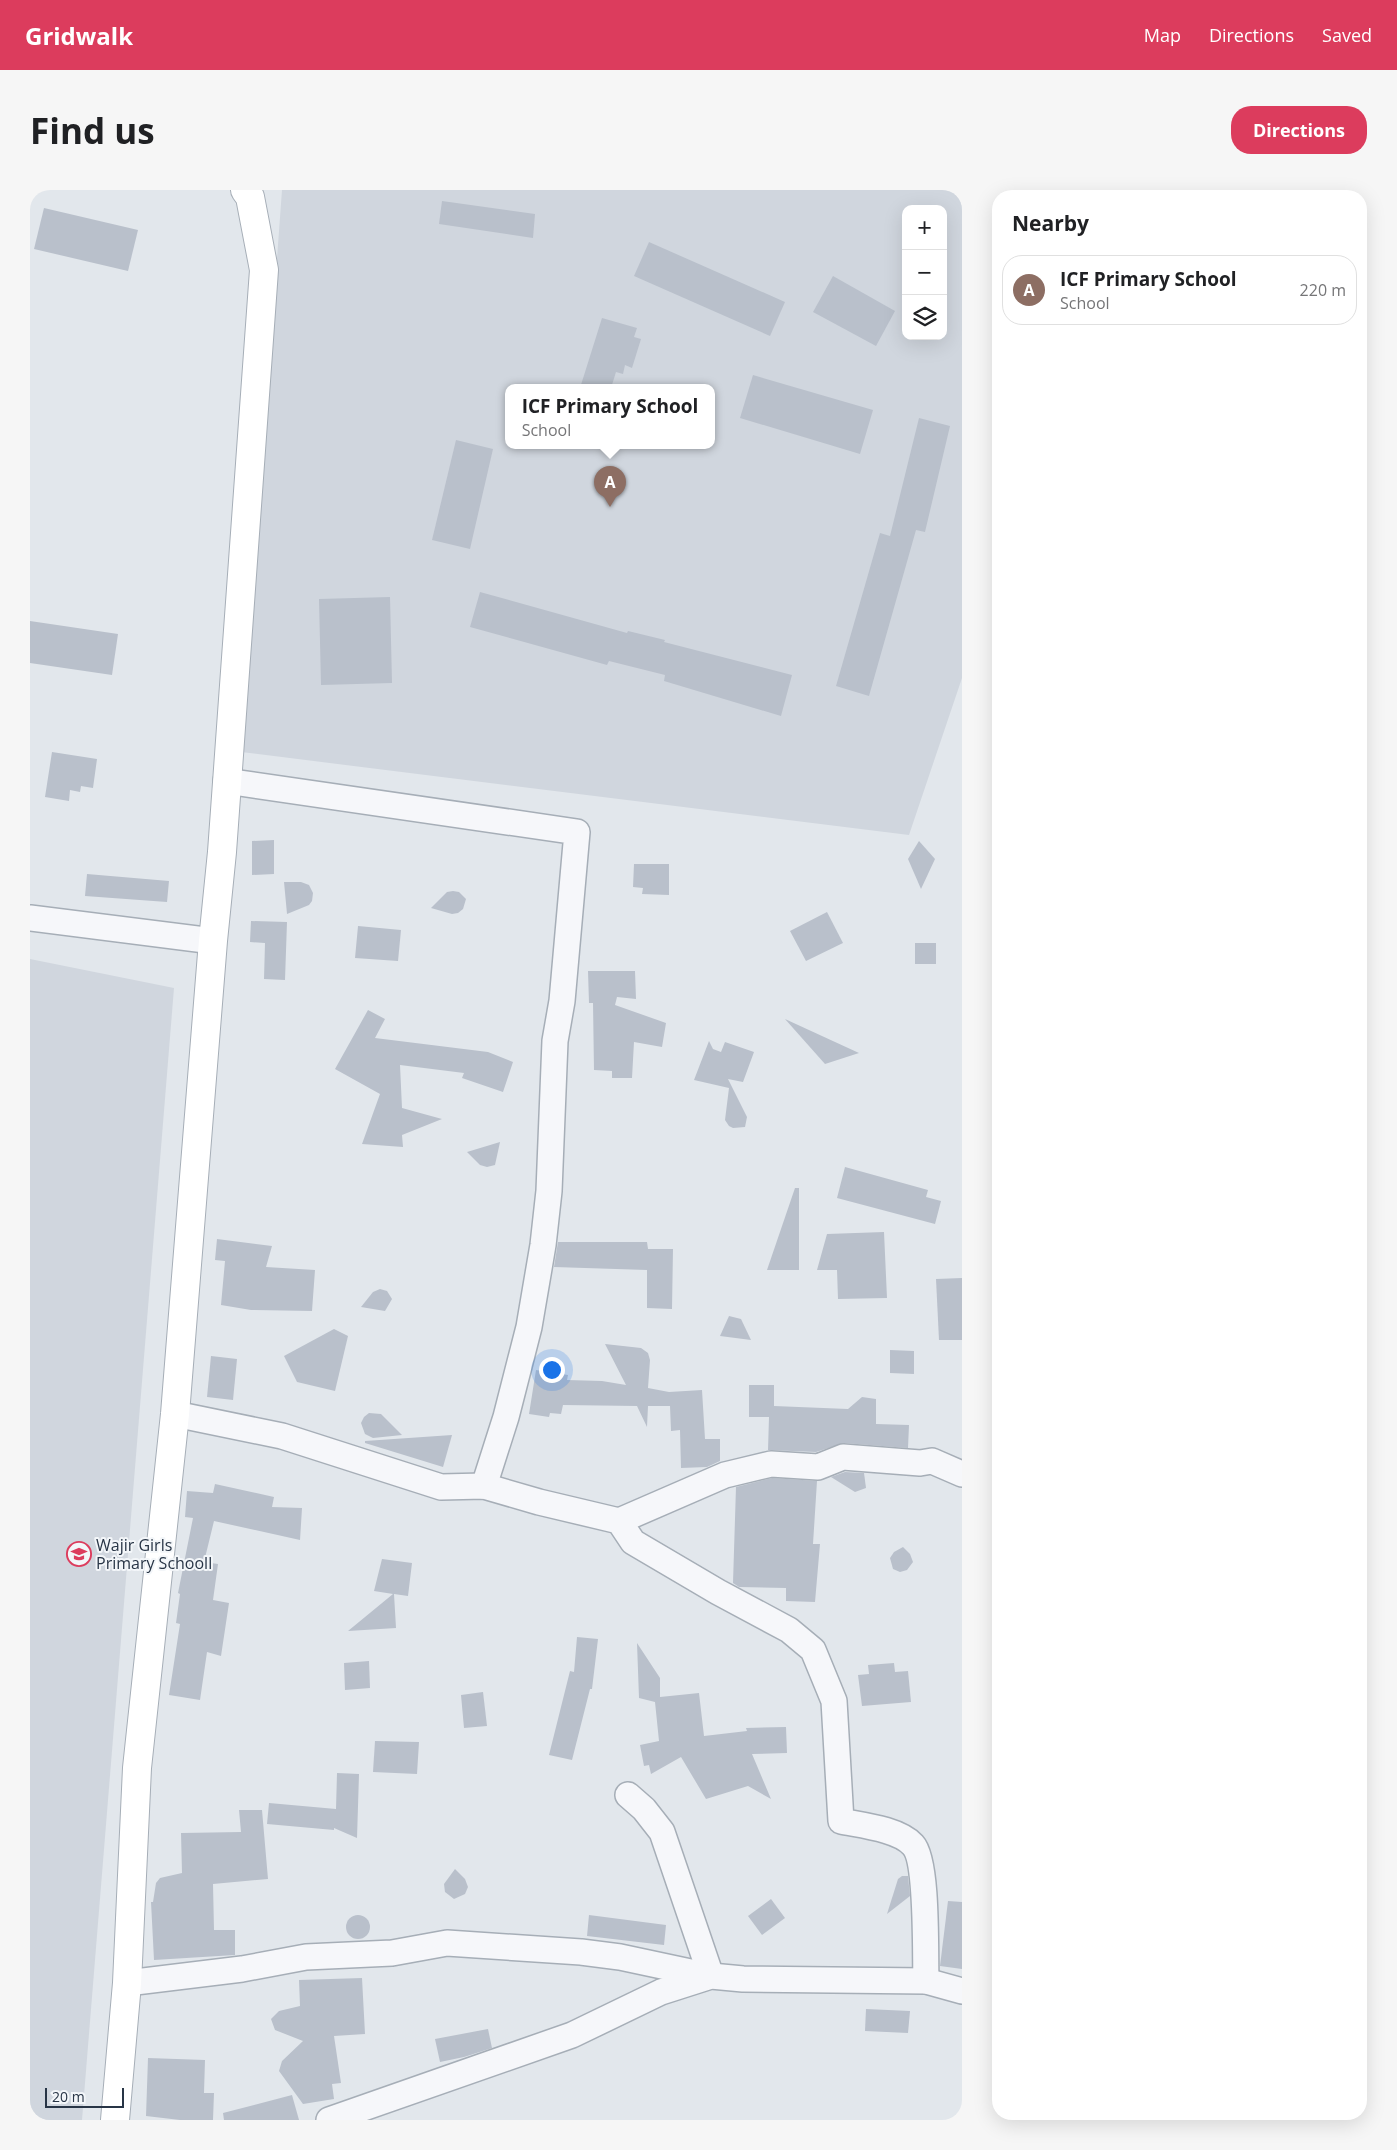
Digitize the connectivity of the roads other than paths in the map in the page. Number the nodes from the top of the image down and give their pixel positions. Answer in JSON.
{"nodes":[{"id":1,"x":245,"y":190,"type":"edge"},
{"id":2,"x":226,"y":781,"type":"junction"},
{"id":3,"x":30,"y":918,"type":"edge"},
{"id":4,"x":213,"y":941,"type":"junction"},
{"id":5,"x":175,"y":1414,"type":"junction"},
{"id":6,"x":962,"y":1474,"type":"edge"},
{"id":7,"x":484,"y":1486,"type":"junction"},
{"id":8,"x":619,"y":1521,"type":"junction"},
{"id":9,"x":628,"y":1795,"type":"dead end"},
{"id":10,"x":711,"y":1976,"type":"junction"},
{"id":11,"x":926,"y":1981,"type":"junction"},
{"id":12,"x":127,"y":1982,"type":"junction"},
{"id":13,"x":962,"y":1991,"type":"edge"},
{"id":14,"x":115,"y":2120,"type":"edge"},
{"id":15,"x":330,"y":2120,"type":"edge"}],
"edges":[{"from":1,"to":2,"type":"street"},
{"from":2,"to":4,"type":"street"},
{"from":2,"to":7,"type":"street"},
{"from":3,"to":4,"type":"street"},
{"from":4,"to":5,"type":"street"},
{"from":5,"to":7,"type":"street"},
{"from":5,"to":12,"type":"street"},
{"from":6,"to":8,"type":"street"},
{"from":7,"to":8,"type":"street"},
{"from":8,"to":11,"type":"street"},
{"from":9,"to":10,"type":"street"},
{"from":10,"to":11,"type":"street"},
{"from":10,"to":12,"type":"street"},
{"from":10,"to":15,"type":"street"},
{"from":11,"to":13,"type":"street"},
{"from":12,"to":14,"type":"street"}]}
